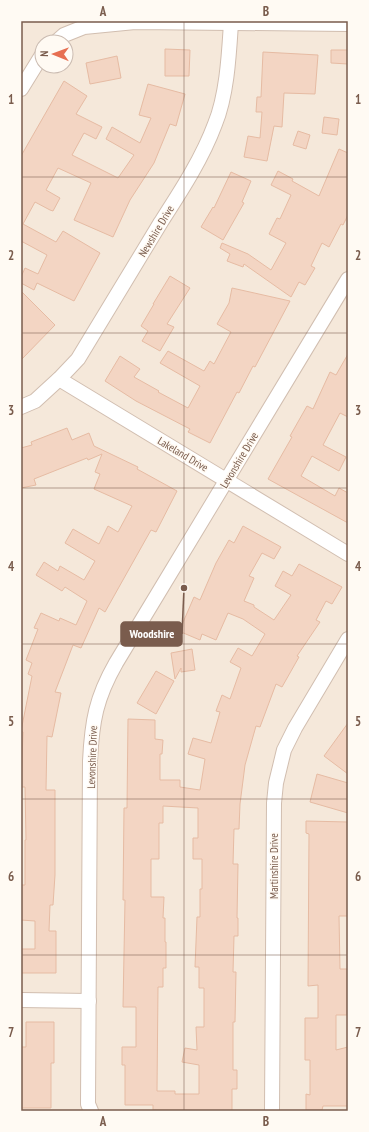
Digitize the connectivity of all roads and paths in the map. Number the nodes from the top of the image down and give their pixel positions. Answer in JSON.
{"nodes":[{"id":1,"x":136,"y":21,"type":"edge"},
{"id":2,"x":231,"y":23,"type":"junction"},
{"id":3,"x":348,"y":24,"type":"edge"},
{"id":4,"x":66,"y":34,"type":"edge"},
{"id":5,"x":34,"y":68,"type":"edge"},
{"id":6,"x":21,"y":89,"type":"edge"},
{"id":7,"x":348,"y":279,"type":"edge"},
{"id":8,"x":59,"y":379,"type":"junction"},
{"id":9,"x":21,"y":407,"type":"edge"},
{"id":10,"x":227,"y":481,"type":"junction"},
{"id":11,"x":348,"y":554,"type":"edge"},
{"id":12,"x":348,"y":639,"type":"edge"},
{"id":13,"x":21,"y":1000,"type":"edge"},
{"id":14,"x":89,"y":1001,"type":"junction"},
{"id":15,"x":91,"y":1111,"type":"edge"},
{"id":16,"x":272,"y":1111,"type":"edge"}],
"edges":[{"from":1,"to":2,"type":"street"},
{"from":1,"to":4,"type":"street"},
{"from":2,"to":3,"type":"street"},
{"from":2,"to":8,"type":"street","name":"Newshire Drive"},
{"from":5,"to":6,"type":"street"},
{"from":7,"to":10,"type":"street","name":"Levonshire Drive"},
{"from":8,"to":9,"type":"street","name":"Newshire Drive"},
{"from":8,"to":10,"type":"street","name":"Lakeland Drive"},
{"from":10,"to":11,"type":"street","name":"Lakeland Drive"},
{"from":10,"to":14,"type":"street","name":"Levonshire Drive"},
{"from":12,"to":16,"type":"street","name":"Martinshire Drive"},
{"from":13,"to":14,"type":"street"},
{"from":14,"to":15,"type":"street","name":"Levonshire Drive"}]}
